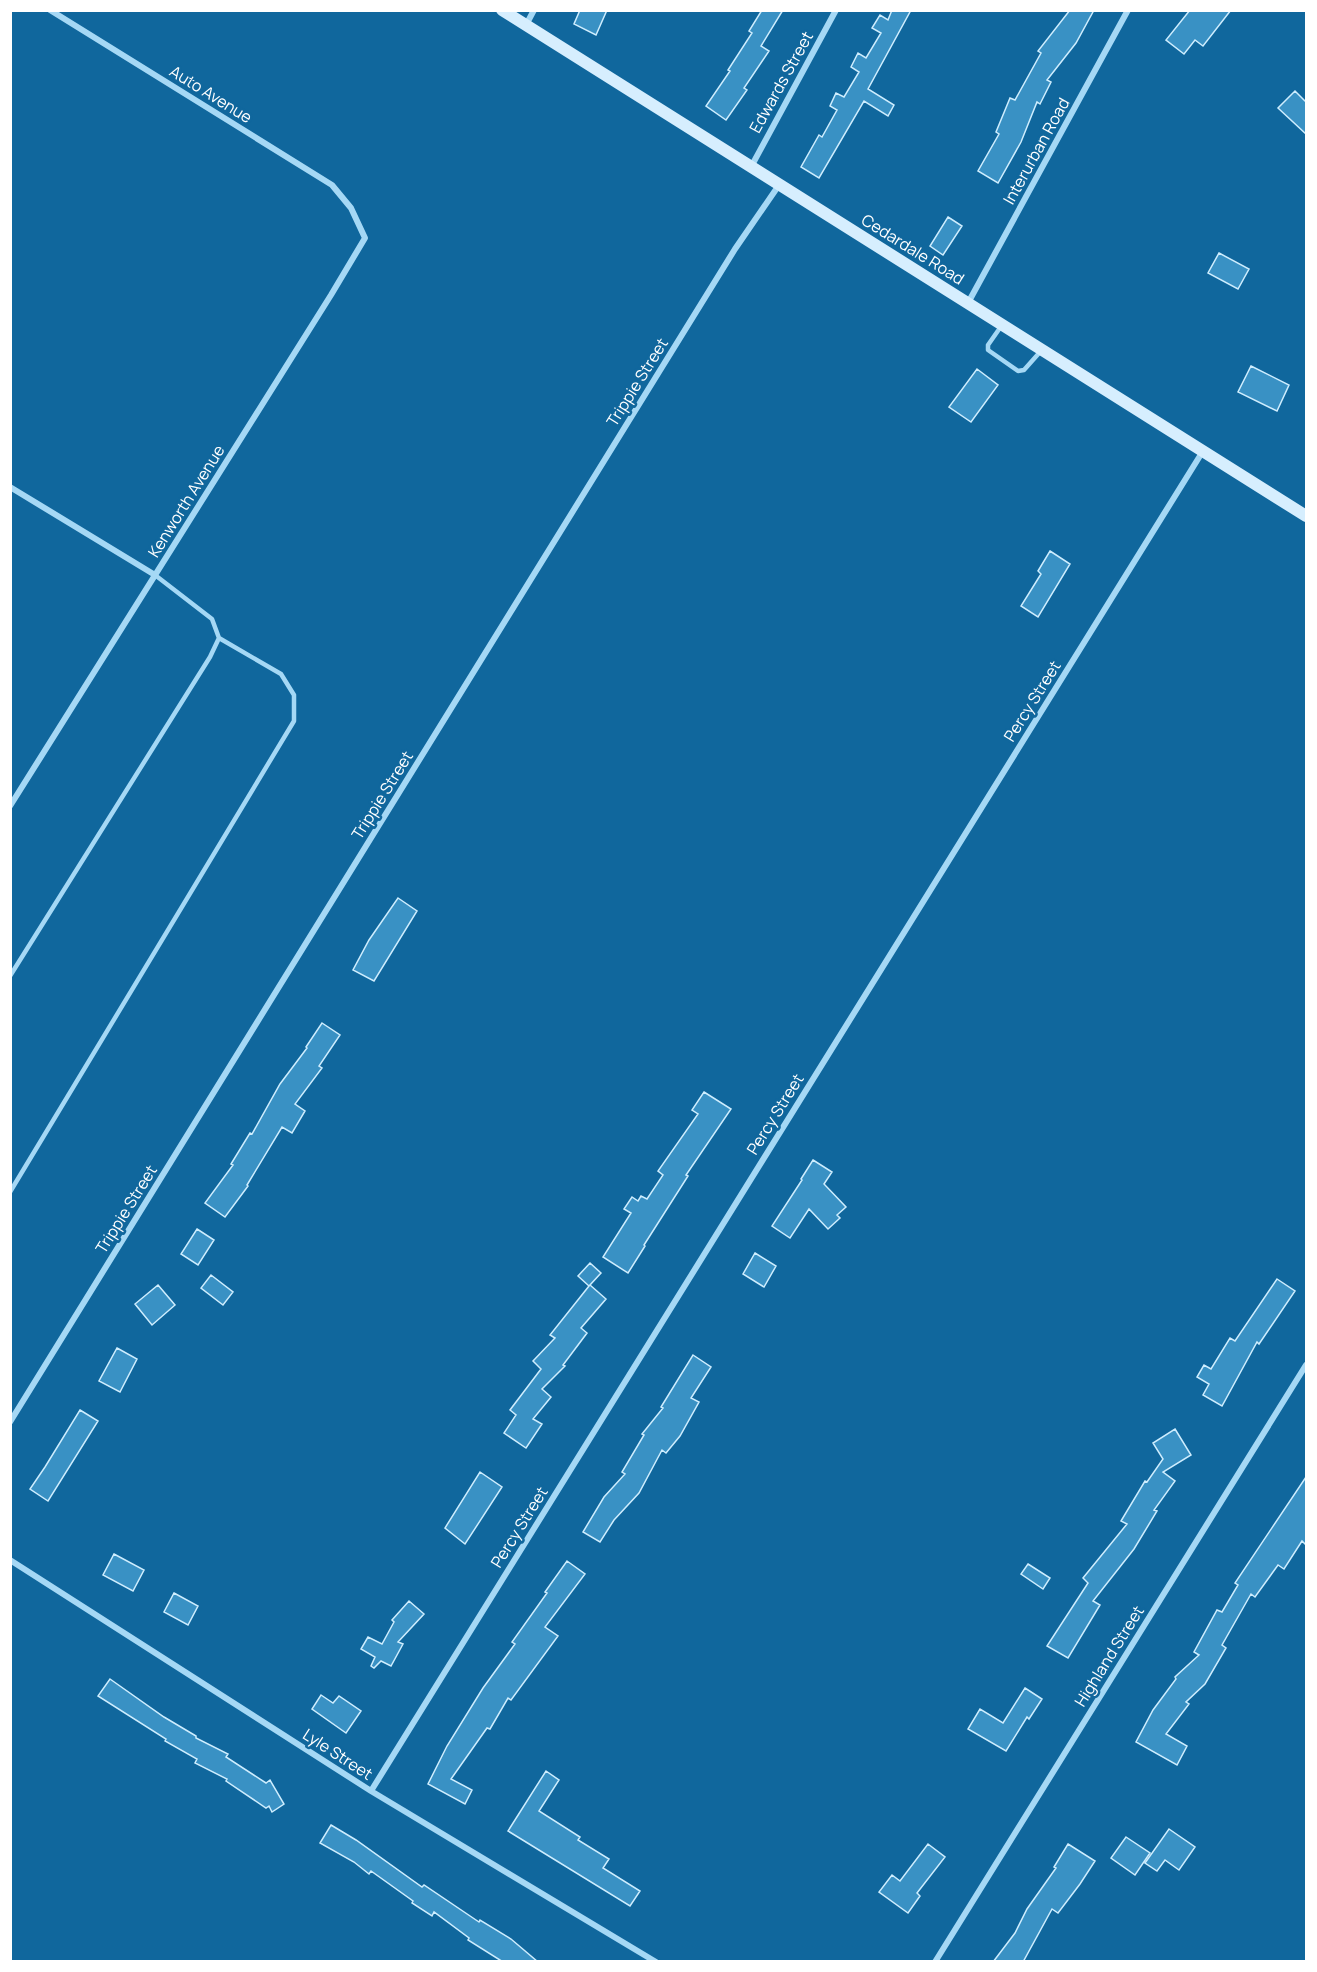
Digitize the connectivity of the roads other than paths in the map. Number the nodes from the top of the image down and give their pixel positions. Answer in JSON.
{"nodes":[{"id":1,"x":50,"y":10,"type":"edge"},
{"id":2,"x":502,"y":10,"type":"edge"},
{"id":3,"x":534,"y":10,"type":"edge"},
{"id":4,"x":836,"y":10,"type":"edge"},
{"id":5,"x":1128,"y":10,"type":"edge"},
{"id":6,"x":526,"y":25,"type":"junction"},
{"id":7,"x":751,"y":167,"type":"junction"},
{"id":8,"x":779,"y":184,"type":"junction"},
{"id":9,"x":351,"y":207,"type":"joint"},
{"id":10,"x":968,"y":303,"type":"junction"},
{"id":11,"x":1002,"y":325,"type":"junction"},
{"id":12,"x":1042,"y":350,"type":"junction"},
{"id":13,"x":1203,"y":451,"type":"junction"},
{"id":14,"x":10,"y":487,"type":"edge"},
{"id":15,"x":1306,"y":516,"type":"edge"},
{"id":16,"x":156,"y":575,"type":"junction"},
{"id":17,"x":219,"y":638,"type":"junction"},
{"id":18,"x":10,"y":806,"type":"edge"},
{"id":19,"x":10,"y":976,"type":"edge"},
{"id":20,"x":10,"y":1192,"type":"edge"},
{"id":21,"x":1306,"y":1365,"type":"edge"},
{"id":22,"x":10,"y":1422,"type":"edge"},
{"id":23,"x":10,"y":1560,"type":"edge"},
{"id":24,"x":371,"y":1791,"type":"junction"},
{"id":25,"x":656,"y":1962,"type":"edge"},
{"id":26,"x":935,"y":1962,"type":"edge"}],
"edges":[{"from":1,"to":9,"type":"street","name":"Auto Avenue"},
{"from":2,"to":6,"type":"street","name":"Cedardale Road"},
{"from":3,"to":6,"type":"street"},
{"from":4,"to":7,"type":"street","name":"Edwards Street"},
{"from":5,"to":10,"type":"street","name":"Interurban Road"},
{"from":6,"to":7,"type":"street","name":"Cedardale Road"},
{"from":7,"to":8,"type":"street","name":"Cedardale Road"},
{"from":8,"to":10,"type":"street","name":"Cedardale Road"},
{"from":8,"to":22,"type":"street","name":"Trippie Street"},
{"from":9,"to":16,"type":"street","name":"Kenworth Avenue"},
{"from":10,"to":11,"type":"street","name":"Cedardale Road"},
{"from":11,"to":12,"type":"street","name":"Cedardale Road"},
{"from":11,"to":12,"type":"lane"},
{"from":12,"to":13,"type":"street","name":"Cedardale Road"},
{"from":13,"to":15,"type":"street","name":"Cedardale Road"},
{"from":13,"to":24,"type":"street","name":"Percy Street"},
{"from":14,"to":16,"type":"street"},
{"from":16,"to":17,"type":"lane"},
{"from":16,"to":18,"type":"street","name":"Kenworth Avenue"},
{"from":17,"to":19,"type":"lane"},
{"from":17,"to":20,"type":"lane"},
{"from":21,"to":26,"type":"street","name":"Highland Street"},
{"from":23,"to":24,"type":"street","name":"Lyle Street"},
{"from":24,"to":25,"type":"street","name":"Lyle Street"}]}
